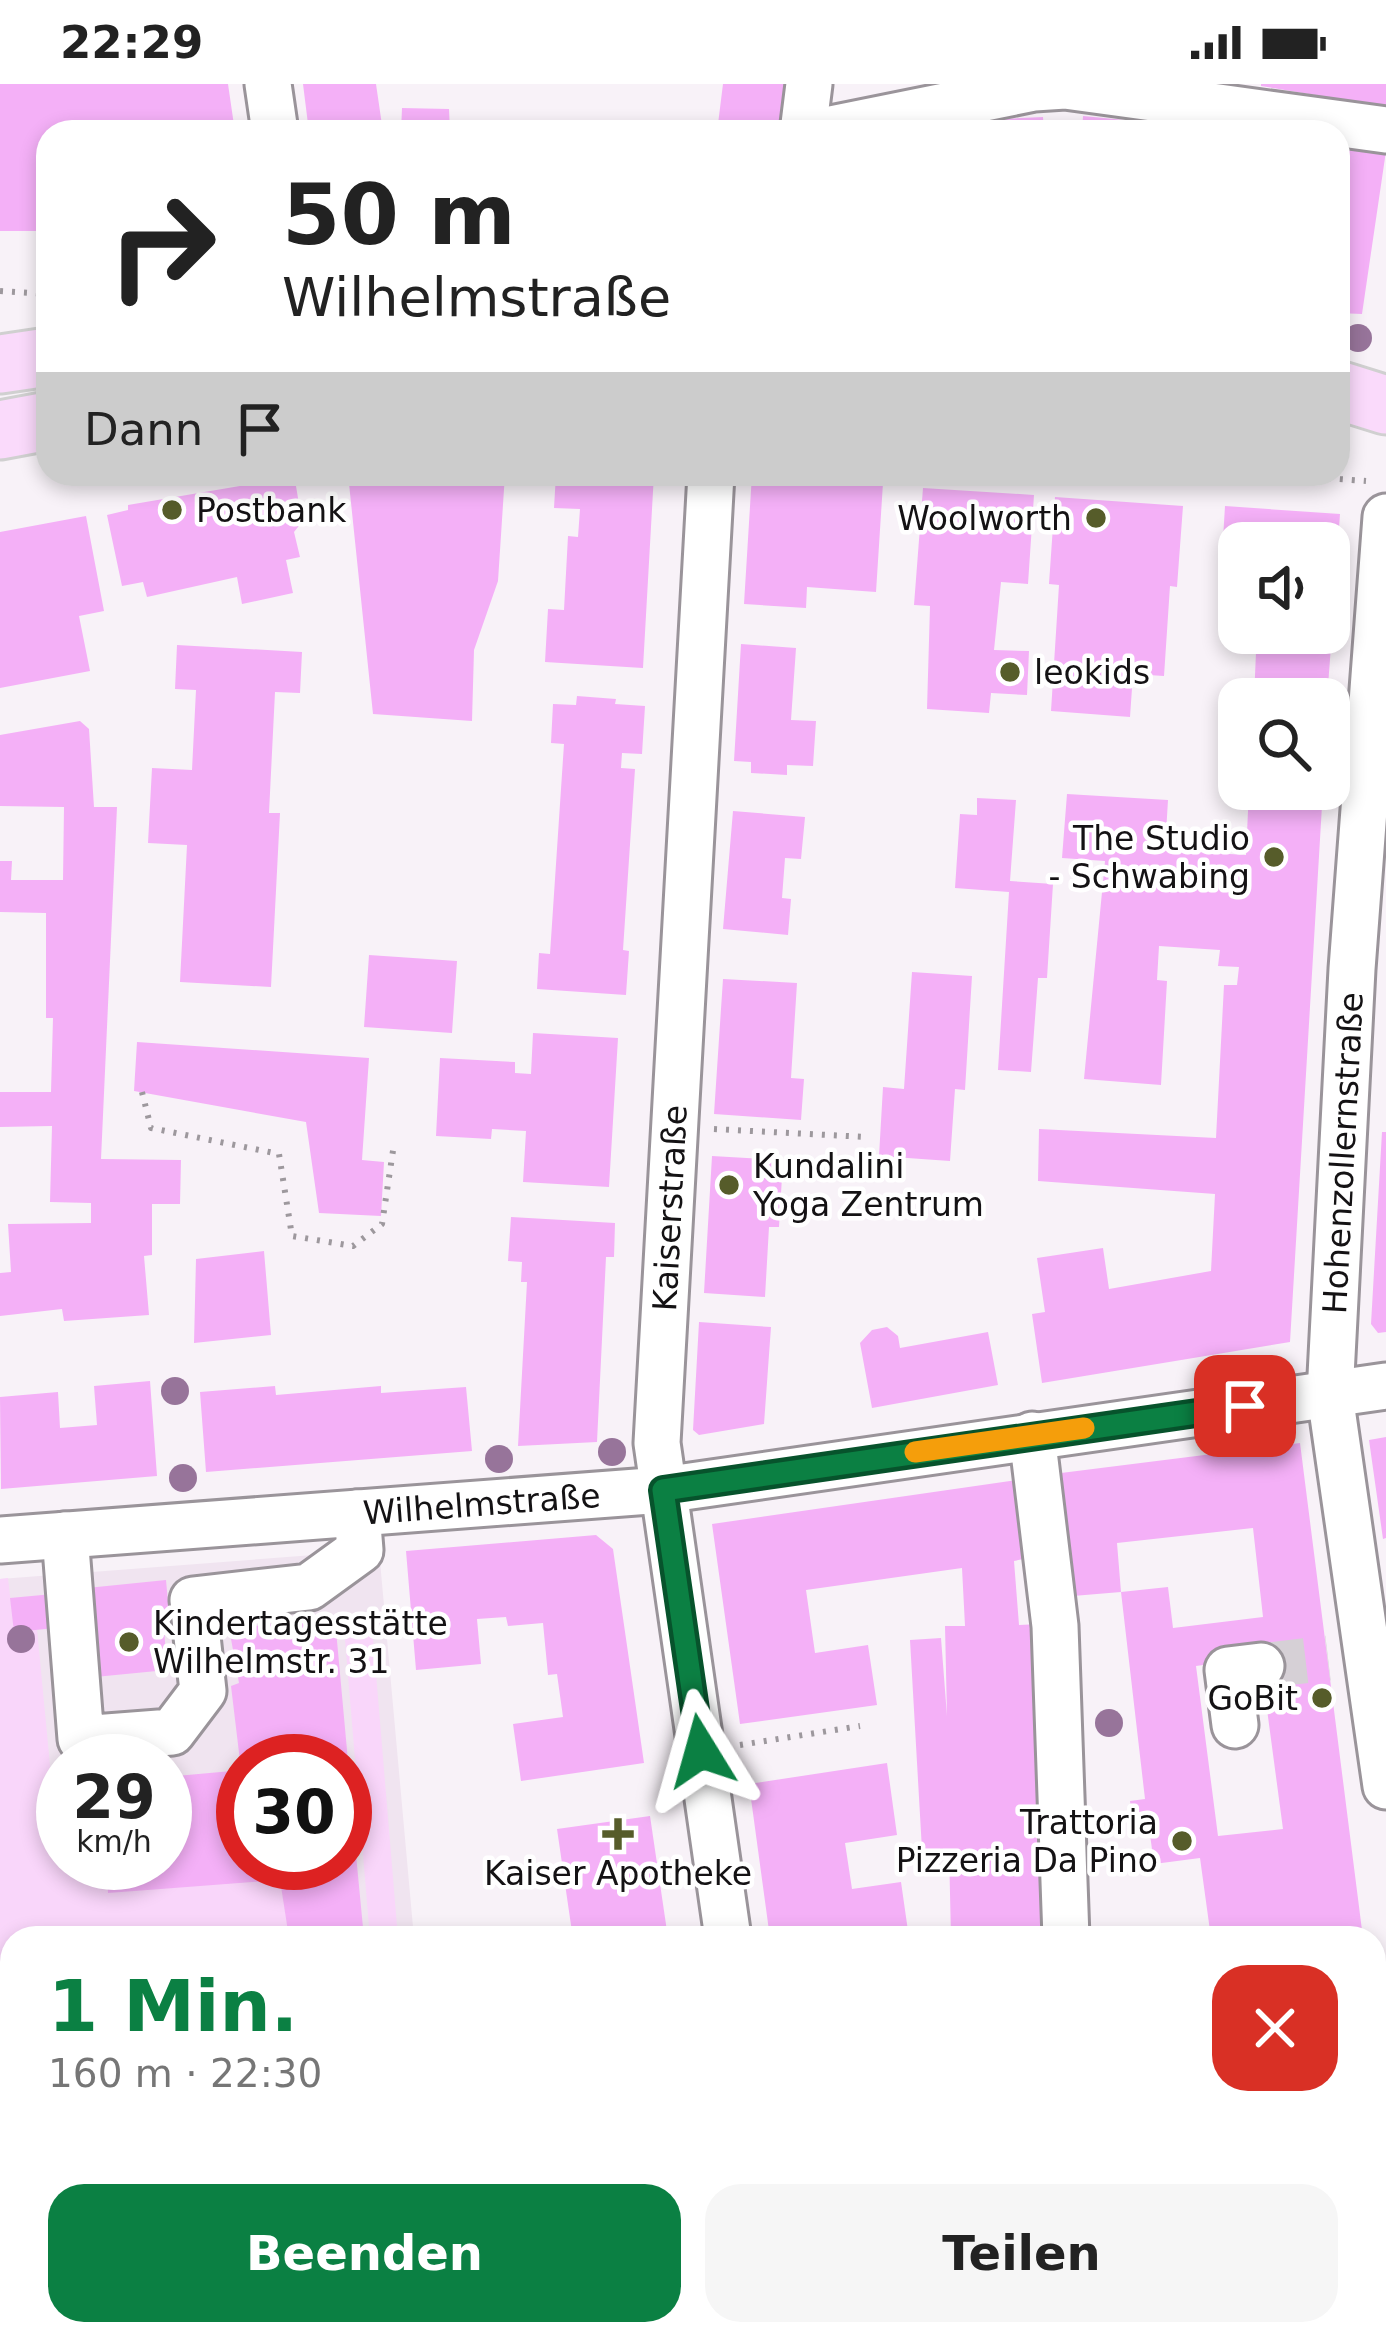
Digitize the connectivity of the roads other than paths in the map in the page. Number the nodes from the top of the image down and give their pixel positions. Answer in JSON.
{"nodes":[{"id":1,"x":268,"y":84,"type":"edge"},
{"id":2,"x":809,"y":84,"type":"edge"},
{"id":3,"x":273,"y":120,"type":"edge"},
{"id":4,"x":804,"y":120,"type":"edge"},
{"id":5,"x":881,"y":120,"type":"edge"},
{"id":6,"x":1313,"y":120,"type":"edge"},
{"id":7,"x":1350,"y":125,"type":"edge"},
{"id":8,"x":1386,"y":130,"type":"edge"},
{"id":9,"x":36,"y":359,"type":"edge"},
{"id":10,"x":0,"y":364,"type":"edge"},
{"id":11,"x":1350,"y":394,"type":"edge"},
{"id":12,"x":36,"y":396,"type":"edge"},
{"id":13,"x":0,"y":403,"type":"edge"},
{"id":14,"x":1386,"y":405,"type":"edge"},
{"id":15,"x":1386,"y":418,"type":"edge"},
{"id":16,"x":36,"y":423,"type":"edge"},
{"id":17,"x":1350,"y":427,"type":"edge"},
{"id":18,"x":0,"y":430,"type":"edge"},
{"id":19,"x":710,"y":486,"type":"edge"},
{"id":20,"x":1386,"y":517,"type":"edge"},
{"id":21,"x":1386,"y":1387,"type":"edge"},
{"id":22,"x":1330,"y":1395,"type":"junction"},
{"id":23,"x":1032,"y":1435,"type":"junction"},
{"id":24,"x":663,"y":1490,"type":"junction"},
{"id":25,"x":357,"y":1513,"type":"junction"},
{"id":26,"x":65,"y":1535,"type":"junction"},
{"id":27,"x":0,"y":1540,"type":"edge"},
{"id":28,"x":1262,"y":1666,"type":"tunnel mouth"},
{"id":29,"x":1235,"y":1725,"type":"dead end"},
{"id":30,"x":1386,"y":1786,"type":"edge"},
{"id":31,"x":1066,"y":1916,"type":"edge"},
{"id":32,"x":726,"y":1926,"type":"edge"}],
"edges":[{"from":1,"to":3,"type":"street"},
{"from":2,"to":4,"type":"street"},
{"from":5,"to":6,"type":"street"},
{"from":7,"to":8,"type":"street"},
{"from":9,"to":10,"type":"main road"},
{"from":11,"to":14,"type":"main road"},
{"from":12,"to":13,"type":"street"},
{"from":15,"to":17,"type":"main road"},
{"from":16,"to":18,"type":"main road"},
{"from":19,"to":24,"type":"street","name":"Kaiserstraße"},
{"from":20,"to":22,"type":"street","name":"Hohenzollernstraße"},
{"from":21,"to":22,"type":"street","name":"Wilhelmstraße"},
{"from":22,"to":23,"type":"street","name":"Wilhelmstraße"},
{"from":22,"to":30,"type":"street","name":"Hohenzollernstraße"},
{"from":23,"to":24,"type":"street","name":"Wilhelmstraße"},
{"from":23,"to":31,"type":"street"},
{"from":24,"to":25,"type":"street","name":"Wilhelmstraße"},
{"from":24,"to":32,"type":"street","name":"Kaiserstraße"},
{"from":25,"to":26,"type":"street","name":"Wilhelmstraße"},
{"from":25,"to":26,"type":"street"},
{"from":26,"to":27,"type":"street","name":"Wilhelmstraße"},
{"from":28,"to":29,"type":"street"}]}
